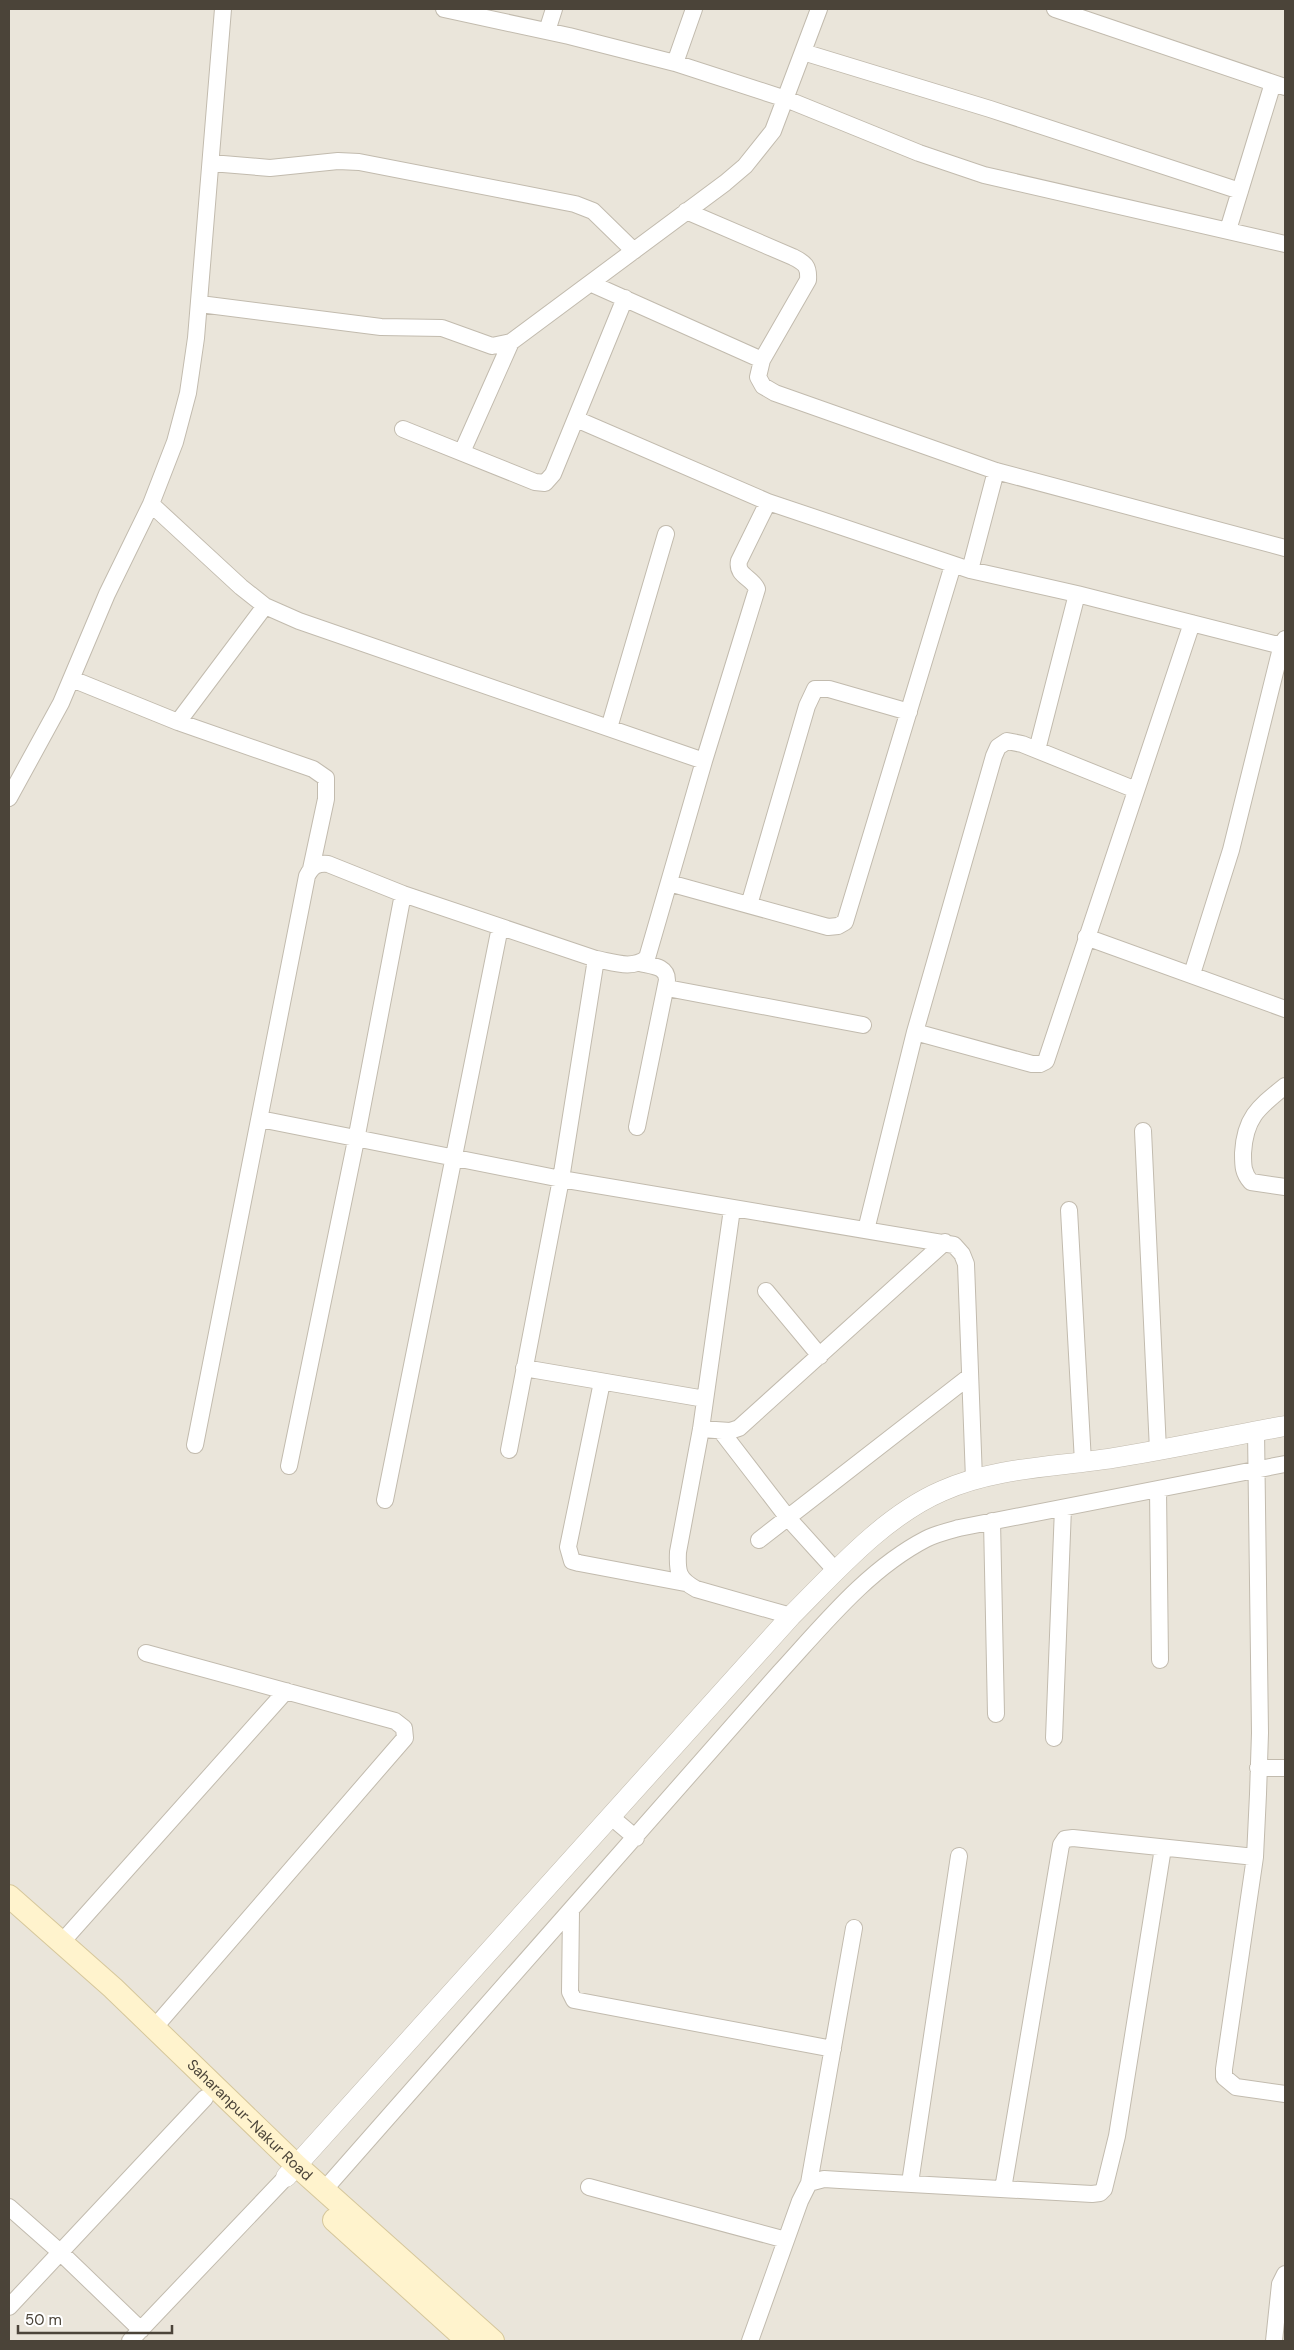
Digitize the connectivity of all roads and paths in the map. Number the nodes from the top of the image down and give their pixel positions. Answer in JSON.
{"nodes":[{"id":1,"x":223,"y":9,"type":"edge"},
{"id":2,"x":444,"y":9,"type":"edge"},
{"id":3,"x":554,"y":9,"type":"edge"},
{"id":4,"x":694,"y":9,"type":"edge"},
{"id":5,"x":819,"y":9,"type":"edge"},
{"id":6,"x":1055,"y":9,"type":"edge"},
{"id":7,"x":547,"y":31,"type":"junction"},
{"id":8,"x":803,"y":52,"type":"junction"},
{"id":9,"x":675,"y":63,"type":"junction"},
{"id":10,"x":1279,"y":85,"type":"edge"},
{"id":11,"x":786,"y":99,"type":"junction"},
{"id":12,"x":211,"y":163,"type":"junction"},
{"id":13,"x":1240,"y":191,"type":"junction"},
{"id":14,"x":686,"y":211,"type":"junction"},
{"id":15,"x":1228,"y":230,"type":"junction"},
{"id":16,"x":1285,"y":244,"type":"edge"},
{"id":17,"x":634,"y":251,"type":"junction"},
{"id":18,"x":592,"y":284,"type":"junction"},
{"id":19,"x":625,"y":298,"type":"junction"},
{"id":20,"x":200,"y":304,"type":"junction"},
{"id":21,"x":511,"y":342,"type":"junction"},
{"id":22,"x":762,"y":360,"type":"junction"},
{"id":23,"x":576,"y":419,"type":"junction"},
{"id":24,"x":404,"y":428,"type":"dead end"},
{"id":25,"x":462,"y":452,"type":"junction"},
{"id":26,"x":996,"y":471,"type":"junction"},
{"id":27,"x":768,"y":502,"type":"junction"},
{"id":28,"x":152,"y":504,"type":"junction"},
{"id":29,"x":666,"y":534,"type":"dead end"},
{"id":30,"x":1285,"y":548,"type":"edge"},
{"id":31,"x":953,"y":564,"type":"junction"},
{"id":32,"x":970,"y":570,"type":"junction"},
{"id":33,"x":1077,"y":594,"type":"junction"},
{"id":34,"x":265,"y":606,"type":"junction"},
{"id":35,"x":1192,"y":623,"type":"junction"},
{"id":36,"x":1284,"y":641,"type":"edge"},
{"id":37,"x":72,"y":679,"type":"junction"},
{"id":38,"x":909,"y":712,"type":"junction"},
{"id":39,"x":178,"y":722,"type":"junction"},
{"id":40,"x":609,"y":728,"type":"junction"},
{"id":41,"x":1037,"y":750,"type":"junction"},
{"id":42,"x":704,"y":761,"type":"junction"},
{"id":43,"x":1136,"y":790,"type":"junction"},
{"id":44,"x":9,"y":798,"type":"edge"},
{"id":45,"x":311,"y":869,"type":"junction"},
{"id":46,"x":669,"y":883,"type":"junction"},
{"id":47,"x":403,"y":894,"type":"junction"},
{"id":48,"x":749,"y":905,"type":"junction"},
{"id":49,"x":500,"y":927,"type":"junction"},
{"id":50,"x":1086,"y":937,"type":"junction"},
{"id":51,"x":596,"y":959,"type":"junction"},
{"id":52,"x":640,"y":963,"type":"junction"},
{"id":53,"x":1192,"y":974,"type":"junction"},
{"id":54,"x":667,"y":988,"type":"junction"},
{"id":55,"x":1285,"y":1009,"type":"edge"},
{"id":56,"x":863,"y":1024,"type":"dead end"},
{"id":57,"x":914,"y":1032,"type":"junction"},
{"id":58,"x":1285,"y":1086,"type":"edge"},
{"id":59,"x":260,"y":1119,"type":"junction"},
{"id":60,"x":637,"y":1127,"type":"dead end"},
{"id":61,"x":1143,"y":1131,"type":"dead end"},
{"id":62,"x":356,"y":1140,"type":"junction"},
{"id":63,"x":454,"y":1157,"type":"junction"},
{"id":64,"x":561,"y":1179,"type":"junction"},
{"id":65,"x":1285,"y":1188,"type":"edge"},
{"id":66,"x":732,"y":1209,"type":"junction"},
{"id":67,"x":1069,"y":1210,"type":"dead end"},
{"id":68,"x":866,"y":1230,"type":"junction"},
{"id":69,"x":945,"y":1242,"type":"junction"},
{"id":70,"x":766,"y":1291,"type":"dead end"},
{"id":71,"x":820,"y":1356,"type":"junction"},
{"id":72,"x":524,"y":1368,"type":"junction"},
{"id":73,"x":970,"y":1376,"type":"junction"},
{"id":74,"x":602,"y":1382,"type":"junction"},
{"id":75,"x":705,"y":1399,"type":"junction"},
{"id":76,"x":1285,"y":1426,"type":"edge"},
{"id":77,"x":700,"y":1429,"type":"junction"},
{"id":78,"x":721,"y":1431,"type":"junction"},
{"id":79,"x":1256,"y":1435,"type":"junction"},
{"id":80,"x":195,"y":1445,"type":"dead end"},
{"id":81,"x":509,"y":1450,"type":"dead end"},
{"id":82,"x":1158,"y":1450,"type":"junction"},
{"id":83,"x":1083,"y":1462,"type":"junction"},
{"id":84,"x":1285,"y":1464,"type":"edge"},
{"id":85,"x":289,"y":1466,"type":"dead end"},
{"id":86,"x":1256,"y":1466,"type":"junction"},
{"id":87,"x":974,"y":1479,"type":"junction"},
{"id":88,"x":1158,"y":1489,"type":"junction"},
{"id":89,"x":385,"y":1500,"type":"dead end"},
{"id":90,"x":1063,"y":1508,"type":"junction"},
{"id":91,"x":788,"y":1518,"type":"junction"},
{"id":92,"x":992,"y":1522,"type":"junction"},
{"id":93,"x":759,"y":1540,"type":"dead end"},
{"id":94,"x":836,"y":1571,"type":"junction"},
{"id":95,"x":685,"y":1583,"type":"junction"},
{"id":96,"x":791,"y":1616,"type":"junction"},
{"id":97,"x":146,"y":1653,"type":"dead end"},
{"id":98,"x":1160,"y":1660,"type":"dead end"},
{"id":99,"x":286,"y":1691,"type":"junction"},
{"id":100,"x":996,"y":1714,"type":"dead end"},
{"id":101,"x":1054,"y":1738,"type":"dead end"},
{"id":102,"x":1258,"y":1768,"type":"junction"},
{"id":103,"x":1285,"y":1768,"type":"edge"},
{"id":104,"x":622,"y":1826,"type":"junction"},
{"id":105,"x":1163,"y":1848,"type":"junction"},
{"id":106,"x":959,"y":1856,"type":"dead end"},
{"id":107,"x":1255,"y":1857,"type":"junction"},
{"id":108,"x":9,"y":1896,"type":"edge"},
{"id":109,"x":571,"y":1911,"type":"junction"},
{"id":110,"x":9,"y":1916,"type":"edge"},
{"id":111,"x":854,"y":1928,"type":"dead end"},
{"id":112,"x":61,"y":1943,"type":"junction"},
{"id":113,"x":154,"y":2028,"type":"junction"},
{"id":114,"x":833,"y":2049,"type":"junction"},
{"id":115,"x":1285,"y":2094,"type":"edge"},
{"id":116,"x":205,"y":2098,"type":"junction"},
{"id":117,"x":291,"y":2171,"type":"junction"},
{"id":118,"x":809,"y":2183,"type":"junction"},
{"id":119,"x":910,"y":2184,"type":"junction"},
{"id":120,"x":589,"y":2187,"type":"dead end"},
{"id":121,"x":1003,"y":2189,"type":"junction"},
{"id":122,"x":324,"y":2190,"type":"junction"},
{"id":123,"x":9,"y":2207,"type":"edge"},
{"id":124,"x":786,"y":2240,"type":"junction"},
{"id":125,"x":60,"y":2252,"type":"junction"},
{"id":126,"x":1285,"y":2274,"type":"edge"},
{"id":127,"x":9,"y":2307,"type":"edge"},
{"id":128,"x":136,"y":2336,"type":"edge"},
{"id":129,"x":468,"y":2341,"type":"edge"},
{"id":130,"x":493,"y":2341,"type":"edge"},
{"id":131,"x":750,"y":2341,"type":"edge"},
{"id":132,"x":1274,"y":2341,"type":"edge"}],
"edges":[{"from":1,"to":12,"type":"street"},
{"from":2,"to":7,"type":"street"},
{"from":3,"to":7,"type":"street"},
{"from":4,"to":9,"type":"street"},
{"from":5,"to":8,"type":"street"},
{"from":6,"to":10,"type":"street"},
{"from":7,"to":9,"type":"street"},
{"from":8,"to":11,"type":"street"},
{"from":8,"to":13,"type":"street"},
{"from":9,"to":11,"type":"street"},
{"from":10,"to":13,"type":"street"},
{"from":11,"to":14,"type":"street"},
{"from":11,"to":15,"type":"street"},
{"from":12,"to":17,"type":"street"},
{"from":12,"to":20,"type":"street"},
{"from":13,"to":15,"type":"street"},
{"from":14,"to":17,"type":"street"},
{"from":14,"to":22,"type":"street"},
{"from":15,"to":16,"type":"street"},
{"from":17,"to":18,"type":"street"},
{"from":18,"to":19,"type":"street"},
{"from":18,"to":21,"type":"street"},
{"from":19,"to":22,"type":"street"},
{"from":19,"to":23,"type":"street"},
{"from":20,"to":21,"type":"street"},
{"from":20,"to":28,"type":"street"},
{"from":21,"to":25,"type":"street"},
{"from":22,"to":26,"type":"street"},
{"from":23,"to":25,"type":"street"},
{"from":23,"to":27,"type":"street"},
{"from":24,"to":25,"type":"street"},
{"from":26,"to":30,"type":"street"},
{"from":26,"to":32,"type":"street"},
{"from":27,"to":31,"type":"street"},
{"from":27,"to":42,"type":"street"},
{"from":28,"to":34,"type":"street"},
{"from":28,"to":37,"type":"street"},
{"from":29,"to":40,"type":"street"},
{"from":31,"to":32,"type":"street"},
{"from":31,"to":38,"type":"street"},
{"from":32,"to":33,"type":"street"},
{"from":33,"to":35,"type":"street"},
{"from":33,"to":41,"type":"street"},
{"from":34,"to":39,"type":"street"},
{"from":34,"to":40,"type":"street"},
{"from":35,"to":36,"type":"street"},
{"from":35,"to":43,"type":"street"},
{"from":36,"to":53,"type":"street"},
{"from":37,"to":39,"type":"street"},
{"from":37,"to":44,"type":"street"},
{"from":38,"to":48,"type":"street"},
{"from":38,"to":48,"type":"street"},
{"from":39,"to":45,"type":"street"},
{"from":40,"to":42,"type":"street"},
{"from":41,"to":43,"type":"street"},
{"from":41,"to":57,"type":"street"},
{"from":42,"to":46,"type":"street"},
{"from":43,"to":50,"type":"street"},
{"from":45,"to":47,"type":"street"},
{"from":45,"to":59,"type":"street"},
{"from":46,"to":48,"type":"street"},
{"from":46,"to":52,"type":"street"},
{"from":47,"to":49,"type":"street"},
{"from":47,"to":62,"type":"street"},
{"from":49,"to":51,"type":"street"},
{"from":49,"to":63,"type":"street"},
{"from":50,"to":53,"type":"street"},
{"from":50,"to":57,"type":"street"},
{"from":51,"to":52,"type":"street"},
{"from":51,"to":64,"type":"street"},
{"from":52,"to":54,"type":"street"},
{"from":53,"to":55,"type":"street"},
{"from":54,"to":56,"type":"street"},
{"from":54,"to":60,"type":"street"},
{"from":57,"to":68,"type":"street"},
{"from":58,"to":65,"type":"street"},
{"from":59,"to":62,"type":"street"},
{"from":59,"to":80,"type":"street"},
{"from":61,"to":82,"type":"street"},
{"from":62,"to":63,"type":"street"},
{"from":62,"to":85,"type":"street"},
{"from":63,"to":64,"type":"street"},
{"from":63,"to":89,"type":"street"},
{"from":64,"to":66,"type":"street"},
{"from":64,"to":72,"type":"street"},
{"from":66,"to":68,"type":"street"},
{"from":66,"to":75,"type":"street"},
{"from":67,"to":83,"type":"street"},
{"from":68,"to":69,"type":"street"},
{"from":69,"to":71,"type":"street"},
{"from":69,"to":73,"type":"street"},
{"from":70,"to":71,"type":"street"},
{"from":71,"to":78,"type":"street"},
{"from":72,"to":74,"type":"street"},
{"from":72,"to":81,"type":"street"},
{"from":73,"to":87,"type":"street"},
{"from":73,"to":91,"type":"street"},
{"from":74,"to":75,"type":"street"},
{"from":74,"to":95,"type":"street"},
{"from":75,"to":77,"type":"street"},
{"from":76,"to":79,"type":"street"},
{"from":77,"to":78,"type":"street"},
{"from":77,"to":95,"type":"street"},
{"from":78,"to":91,"type":"street"},
{"from":79,"to":82,"type":"street"},
{"from":79,"to":86,"type":"street"},
{"from":82,"to":83,"type":"street"},
{"from":83,"to":87,"type":"street"},
{"from":84,"to":86,"type":"street"},
{"from":86,"to":88,"type":"street"},
{"from":86,"to":102,"type":"street"},
{"from":87,"to":94,"type":"street"},
{"from":88,"to":90,"type":"street"},
{"from":88,"to":98,"type":"street"},
{"from":90,"to":92,"type":"street"},
{"from":90,"to":101,"type":"street"},
{"from":91,"to":93,"type":"street"},
{"from":91,"to":94,"type":"street"},
{"from":92,"to":100,"type":"street"},
{"from":92,"to":104,"type":"street"},
{"from":94,"to":96,"type":"street"},
{"from":95,"to":96,"type":"street"},
{"from":96,"to":104,"type":"street"},
{"from":97,"to":99,"type":"street"},
{"from":99,"to":112,"type":"street"},
{"from":99,"to":113,"type":"street"},
{"from":102,"to":103,"type":"street"},
{"from":102,"to":107,"type":"street"},
{"from":104,"to":109,"type":"street"},
{"from":104,"to":117,"type":"street"},
{"from":105,"to":107,"type":"street"},
{"from":105,"to":121,"type":"street"},
{"from":105,"to":121,"type":"street"},
{"from":106,"to":119,"type":"street"},
{"from":107,"to":115,"type":"street"},
{"from":108,"to":112,"type":"main road","name":"Saharanpur-Nakur Road"},
{"from":109,"to":114,"type":"street"},
{"from":109,"to":122,"type":"street"},
{"from":110,"to":116,"type":"main road","name":"Saharanpur-Nakur Road"},
{"from":111,"to":114,"type":"street"},
{"from":112,"to":113,"type":"main road","name":"Saharanpur-Nakur Road"},
{"from":113,"to":117,"type":"main road","name":"Saharanpur-Nakur Road"},
{"from":114,"to":118,"type":"street"},
{"from":116,"to":117,"type":"main road","name":"Saharanpur-Nakur Road"},
{"from":116,"to":125,"type":"street"},
{"from":117,"to":122,"type":"main road","name":"Saharanpur-Nakur Road"},
{"from":117,"to":128,"type":"street"},
{"from":117,"to":129,"type":"main road","name":"Saharanpur-Nakur Road"},
{"from":118,"to":119,"type":"street"},
{"from":118,"to":124,"type":"street"},
{"from":119,"to":121,"type":"street"},
{"from":120,"to":124,"type":"street"},
{"from":122,"to":130,"type":"main road","name":"Saharanpur-Nakur Road"},
{"from":123,"to":125,"type":"street"},
{"from":124,"to":131,"type":"street"},
{"from":125,"to":127,"type":"street"},
{"from":125,"to":128,"type":"street"},
{"from":126,"to":132,"type":"street"}]}
